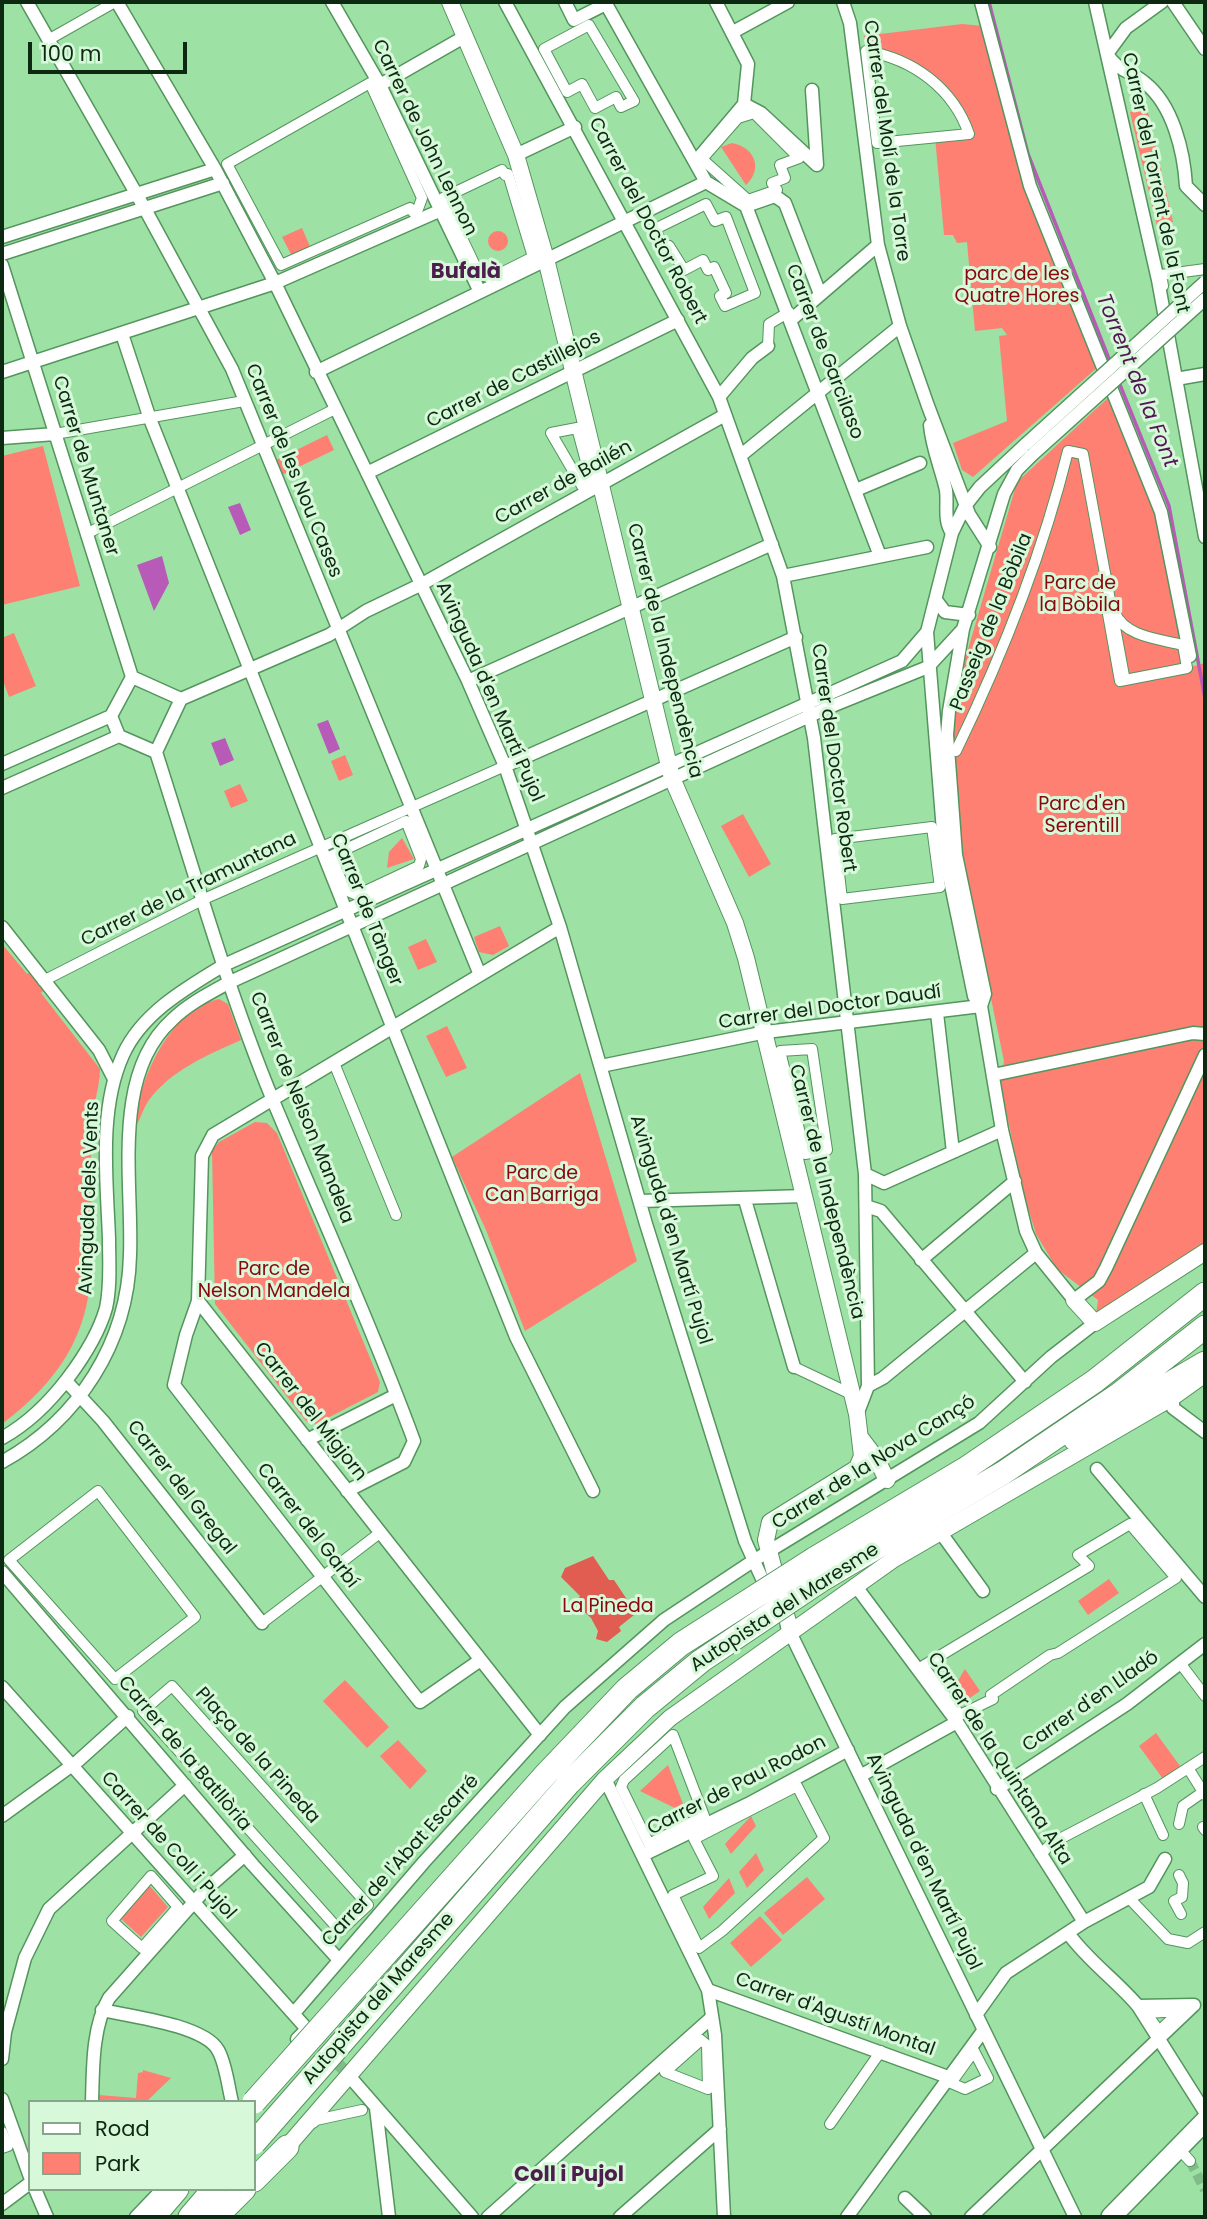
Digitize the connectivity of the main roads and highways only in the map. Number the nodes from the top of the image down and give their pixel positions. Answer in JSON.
{"nodes":[{"id":1,"x":1205,"y":1275,"type":"edge"},
{"id":2,"x":1205,"y":1294,"type":"edge"},
{"id":3,"x":1205,"y":1327,"type":"edge"},
{"id":4,"x":1205,"y":1363,"type":"edge"},
{"id":5,"x":1094,"y":1381,"type":"junction"},
{"id":6,"x":1003,"y":1473,"type":"junction"},
{"id":7,"x":818,"y":1569,"type":"junction"},
{"id":8,"x":256,"y":2100,"type":"edge"},
{"id":9,"x":1205,"y":2120,"type":"edge"},
{"id":10,"x":256,"y":2141,"type":"edge"},
{"id":11,"x":291,"y":2145,"type":"road end"},
{"id":12,"x":256,"y":2178,"type":"edge"},
{"id":13,"x":175,"y":2191,"type":"edge"},
{"id":14,"x":212,"y":2191,"type":"edge"},
{"id":15,"x":242,"y":2191,"type":"edge"},
{"id":16,"x":153,"y":2217,"type":"edge"},
{"id":17,"x":190,"y":2217,"type":"edge"},
{"id":18,"x":216,"y":2217,"type":"edge"},
{"id":19,"x":1111,"y":2217,"type":"edge"}],
"edges":[{"from":1,"to":5,"type":"highway"},
{"from":2,"to":5,"type":"highway","name":"Autopista del Maresme"},
{"from":3,"to":6,"type":"highway","name":"Autopista del Maresme"},
{"from":4,"to":6,"type":"highway"},
{"from":5,"to":7,"type":"highway","name":"Autopista del Maresme"},
{"from":6,"to":7,"type":"highway","name":"Autopista del Maresme"},
{"from":7,"to":8,"type":"highway","name":"Autopista del Maresme","bridge":true},
{"from":7,"to":10,"type":"highway","name":"Autopista del Maresme","bridge":true},
{"from":9,"to":19,"type":"main road"},
{"from":11,"to":12,"type":"highway"},
{"from":13,"to":16,"type":"highway"},
{"from":14,"to":17,"type":"highway"},
{"from":15,"to":18,"type":"highway"}]}
